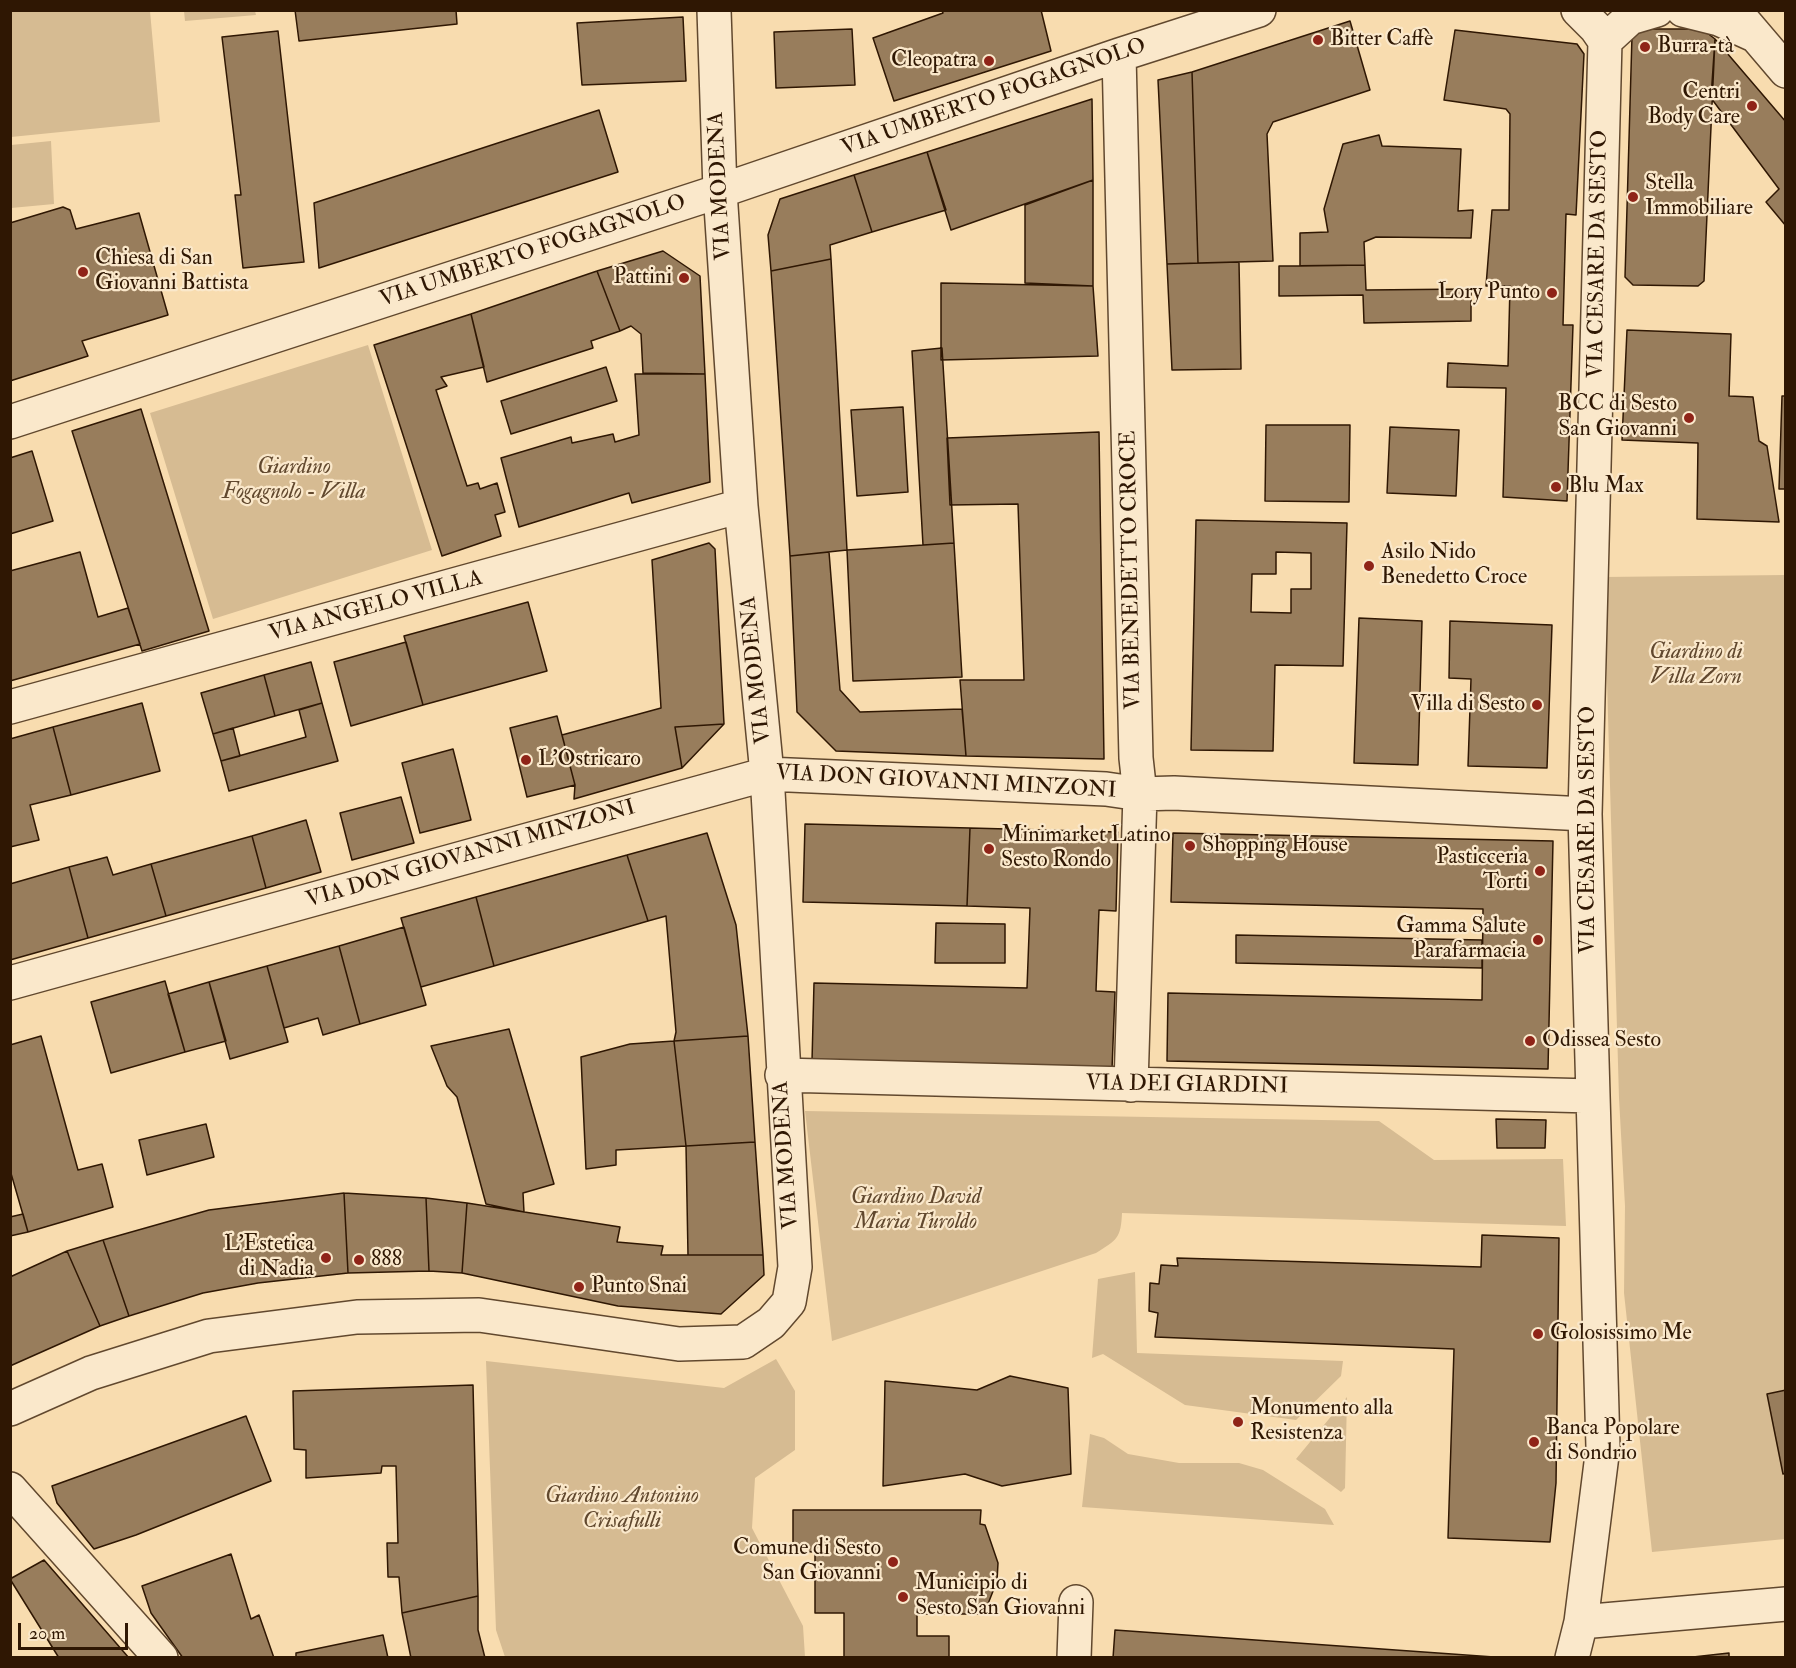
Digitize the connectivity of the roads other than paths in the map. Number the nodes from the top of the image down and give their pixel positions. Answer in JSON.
{"nodes":[{"id":1,"x":714,"y":10,"type":"edge"},
{"id":2,"x":1259,"y":10,"type":"edge"},
{"id":3,"x":1578,"y":10,"type":"edge"},
{"id":4,"x":1657,"y":10,"type":"edge"},
{"id":5,"x":1683,"y":10,"type":"edge"},
{"id":6,"x":1734,"y":10,"type":"edge"},
{"id":7,"x":1756,"y":36,"type":"junction"},
{"id":8,"x":1605,"y":41,"type":"junction"},
{"id":9,"x":1119,"y":55,"type":"junction"},
{"id":10,"x":1785,"y":71,"type":"edge"},
{"id":11,"x":720,"y":191,"type":"junction"},
{"id":12,"x":10,"y":422,"type":"edge"},
{"id":13,"x":741,"y":506,"type":"junction"},
{"id":14,"x":10,"y":707,"type":"edge"},
{"id":15,"x":767,"y":774,"type":"junction"},
{"id":16,"x":1140,"y":794,"type":"junction"},
{"id":17,"x":1586,"y":814,"type":"junction"},
{"id":18,"x":10,"y":984,"type":"edge"},
{"id":19,"x":782,"y":1075,"type":"junction"},
{"id":20,"x":1131,"y":1085,"type":"junction"},
{"id":21,"x":1592,"y":1096,"type":"junction"},
{"id":22,"x":10,"y":1409,"type":"edge"},
{"id":23,"x":10,"y":1489,"type":"edge"},
{"id":24,"x":1076,"y":1602,"type":"dead end"},
{"id":25,"x":1785,"y":1604,"type":"edge"},
{"id":26,"x":1581,"y":1622,"type":"junction"},
{"id":27,"x":161,"y":1658,"type":"edge"},
{"id":28,"x":1074,"y":1658,"type":"edge"},
{"id":29,"x":1572,"y":1658,"type":"edge"}],
"edges":[{"from":1,"to":11,"type":"street","name":"VIA MODENA"},
{"from":2,"to":9,"type":"street","name":"VIA UMBERTO FOGAGNOLO"},
{"from":3,"to":8,"type":"street"},
{"from":4,"to":8,"type":"street"},
{"from":5,"to":7,"type":"street"},
{"from":6,"to":7,"type":"street"},
{"from":7,"to":10,"type":"street"},
{"from":8,"to":17,"type":"street","name":"VIA CESARE DA SESTO"},
{"from":9,"to":11,"type":"street","name":"VIA UMBERTO FOGAGNOLO"},
{"from":9,"to":16,"type":"street","name":"VIA BENEDETTO CROCE"},
{"from":11,"to":12,"type":"street","name":"VIA UMBERTO FOGAGNOLO"},
{"from":11,"to":13,"type":"street","name":"VIA MODENA"},
{"from":13,"to":14,"type":"street","name":"VIA ANGELO VILLA"},
{"from":13,"to":15,"type":"street","name":"VIA MODENA"},
{"from":15,"to":16,"type":"street","name":"VIA DON GIOVANNI MINZONI"},
{"from":15,"to":18,"type":"street","name":"VIA DON GIOVANNI MINZONI"},
{"from":15,"to":19,"type":"street","name":"VIA MODENA"},
{"from":16,"to":17,"type":"street","name":"VIA DON GIOVANNI MINZONI"},
{"from":16,"to":20,"type":"street","name":"VIA BENEDETTO CROCE"},
{"from":17,"to":21,"type":"street","name":"VIA CESARE DA SESTO"},
{"from":19,"to":20,"type":"street","name":"VIA DEI GIARDINI"},
{"from":19,"to":22,"type":"street","name":"VIA MODENA"},
{"from":20,"to":21,"type":"street","name":"VIA DEI GIARDINI"},
{"from":21,"to":26,"type":"street","name":"VIA CESARE DA SESTO"},
{"from":23,"to":27,"type":"street"},
{"from":24,"to":28,"type":"street"},
{"from":25,"to":26,"type":"street"},
{"from":26,"to":29,"type":"street","name":"VIA CESARE DA SESTO"}]}
